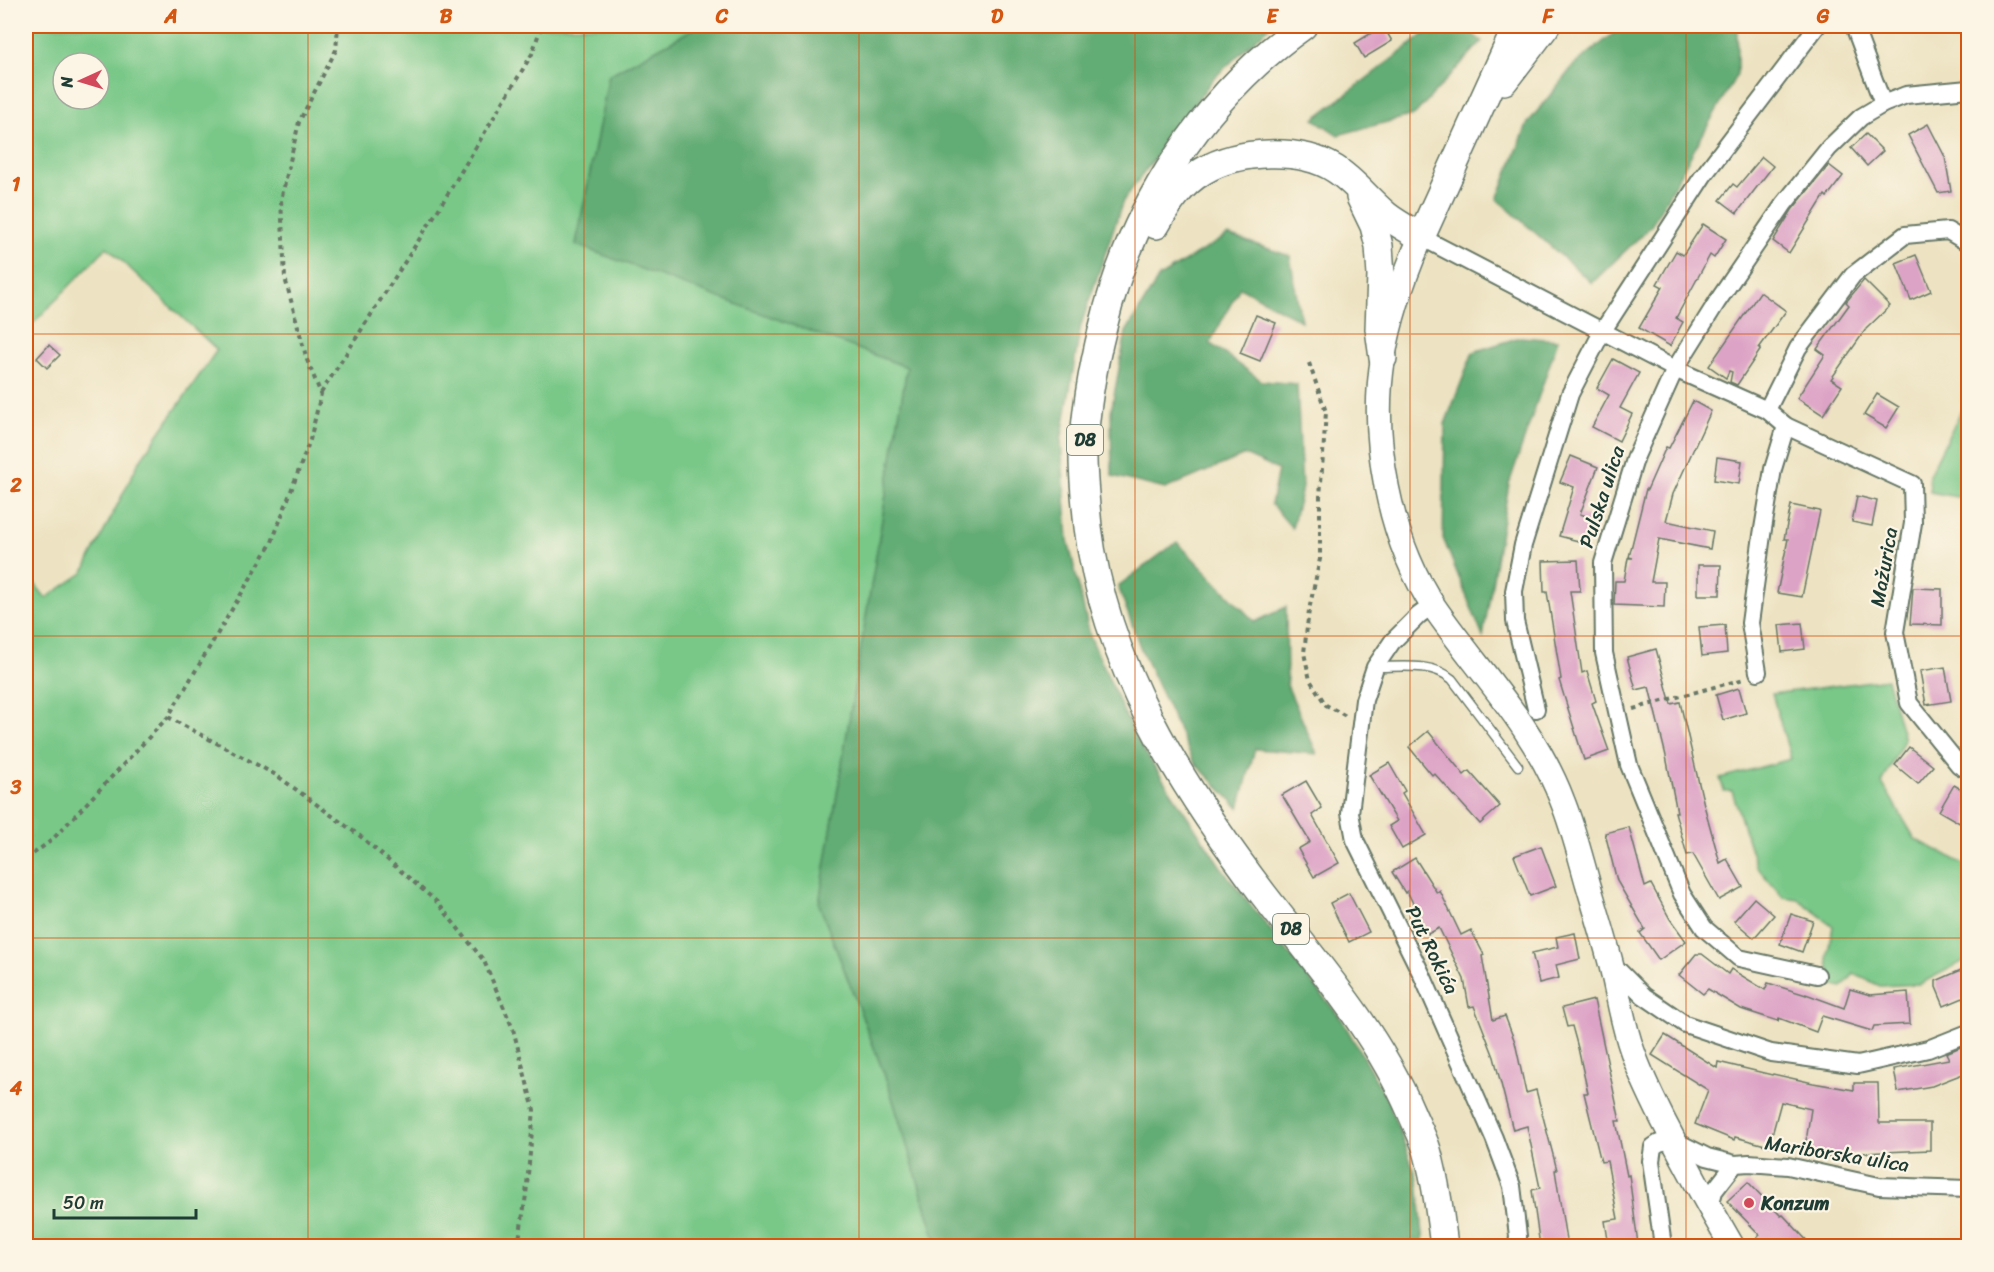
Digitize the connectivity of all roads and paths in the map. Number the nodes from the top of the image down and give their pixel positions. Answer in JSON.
{"nodes":[{"id":1,"x":338,"y":26,"type":"edge"},
{"id":2,"x":539,"y":26,"type":"edge"},
{"id":3,"x":1303,"y":26,"type":"edge"},
{"id":4,"x":1517,"y":26,"type":"edge"},
{"id":5,"x":1546,"y":26,"type":"edge"},
{"id":6,"x":1817,"y":26,"type":"edge"},
{"id":7,"x":1854,"y":26,"type":"edge"},
{"id":8,"x":1968,"y":89,"type":"edge"},
{"id":9,"x":1882,"y":104,"type":"junction"},
{"id":10,"x":1477,"y":115,"type":"junction"},
{"id":11,"x":1352,"y":183,"type":"junction"},
{"id":12,"x":1421,"y":237,"type":"junction"},
{"id":13,"x":1968,"y":243,"type":"edge"},
{"id":14,"x":1125,"y":258,"type":"junction"},
{"id":15,"x":1602,"y":332,"type":"junction"},
{"id":16,"x":1383,"y":358,"type":"junction"},
{"id":17,"x":1309,"y":363,"type":"dead end"},
{"id":18,"x":1676,"y":369,"type":"junction"},
{"id":19,"x":321,"y":394,"type":"junction"},
{"id":20,"x":1767,"y":410,"type":"junction"},
{"id":21,"x":1786,"y":426,"type":"junction"},
{"id":22,"x":1433,"y":604,"type":"junction"},
{"id":23,"x":1375,"y":667,"type":"junction"},
{"id":24,"x":1758,"y":672,"type":"joint"},
{"id":25,"x":1536,"y":709,"type":"dead end"},
{"id":26,"x":1618,"y":713,"type":"junction"},
{"id":27,"x":168,"y":717,"type":"junction"},
{"id":28,"x":1360,"y":723,"type":"junction"},
{"id":29,"x":1518,"y":766,"type":"dead end"},
{"id":30,"x":1968,"y":770,"type":"edge"},
{"id":31,"x":26,"y":859,"type":"edge"},
{"id":32,"x":1611,"y":962,"type":"junction"},
{"id":33,"x":1816,"y":975,"type":"dead end"},
{"id":34,"x":1968,"y":1033,"type":"edge"},
{"id":35,"x":1673,"y":1140,"type":"junction"},
{"id":36,"x":1735,"y":1164,"type":"junction"},
{"id":37,"x":1968,"y":1189,"type":"edge"},
{"id":38,"x":1710,"y":1207,"type":"junction"},
{"id":39,"x":518,"y":1246,"type":"edge"},
{"id":40,"x":1444,"y":1246,"type":"edge"},
{"id":41,"x":1517,"y":1246,"type":"edge"},
{"id":42,"x":1663,"y":1246,"type":"edge"},
{"id":43,"x":1732,"y":1246,"type":"edge"}],
"edges":[{"from":1,"to":19,"type":"path"},
{"from":2,"to":19,"type":"path"},
{"from":3,"to":14,"type":"main road","number":"D8"},
{"from":4,"to":10,"type":"main road"},
{"from":5,"to":10,"type":"main road"},
{"from":6,"to":15,"type":"street"},
{"from":7,"to":9,"type":"street"},
{"from":8,"to":9,"type":"street","name":"Pulska ulica"},
{"from":9,"to":18,"type":"street","name":"Pulska ulica"},
{"from":10,"to":12,"type":"main road"},
{"from":11,"to":12,"type":"main road"},
{"from":11,"to":14,"type":"main road"},
{"from":11,"to":16,"type":"main road"},
{"from":12,"to":15,"type":"street","name":"Mažurica"},
{"from":12,"to":16,"type":"street"},
{"from":13,"to":20,"type":"street"},
{"from":14,"to":40,"type":"main road","number":"D8"},
{"from":15,"to":18,"type":"street","name":"Mažurica"},
{"from":15,"to":25,"type":"street"},
{"from":16,"to":22,"type":"street"},
{"from":17,"to":28,"type":"path"},
{"from":18,"to":20,"type":"street","name":"Mažurica"},
{"from":18,"to":26,"type":"street","name":"Pulska ulica"},
{"from":19,"to":27,"type":"path"},
{"from":20,"to":21,"type":"street","name":"Mažurica"},
{"from":21,"to":24,"type":"street"},
{"from":21,"to":30,"type":"street","name":"Mažurica"},
{"from":22,"to":23,"type":"street","name":"Put Rokića"},
{"from":22,"to":32,"type":"street"},
{"from":23,"to":28,"type":"street","name":"Put Rokića"},
{"from":23,"to":29,"type":"lane"},
{"from":24,"to":26,"type":"path"},
{"from":26,"to":33,"type":"street","name":"Pulska ulica"},
{"from":27,"to":31,"type":"path"},
{"from":27,"to":39,"type":"path"},
{"from":28,"to":41,"type":"street","name":"Put Rokića"},
{"from":32,"to":34,"type":"street"},
{"from":32,"to":35,"type":"street"},
{"from":35,"to":36,"type":"street","name":"Mariborska ulica"},
{"from":35,"to":38,"type":"street"},
{"from":35,"to":42,"type":"street"},
{"from":36,"to":37,"type":"street","name":"Mariborska ulica"},
{"from":36,"to":38,"type":"street"},
{"from":38,"to":43,"type":"street"}]}
